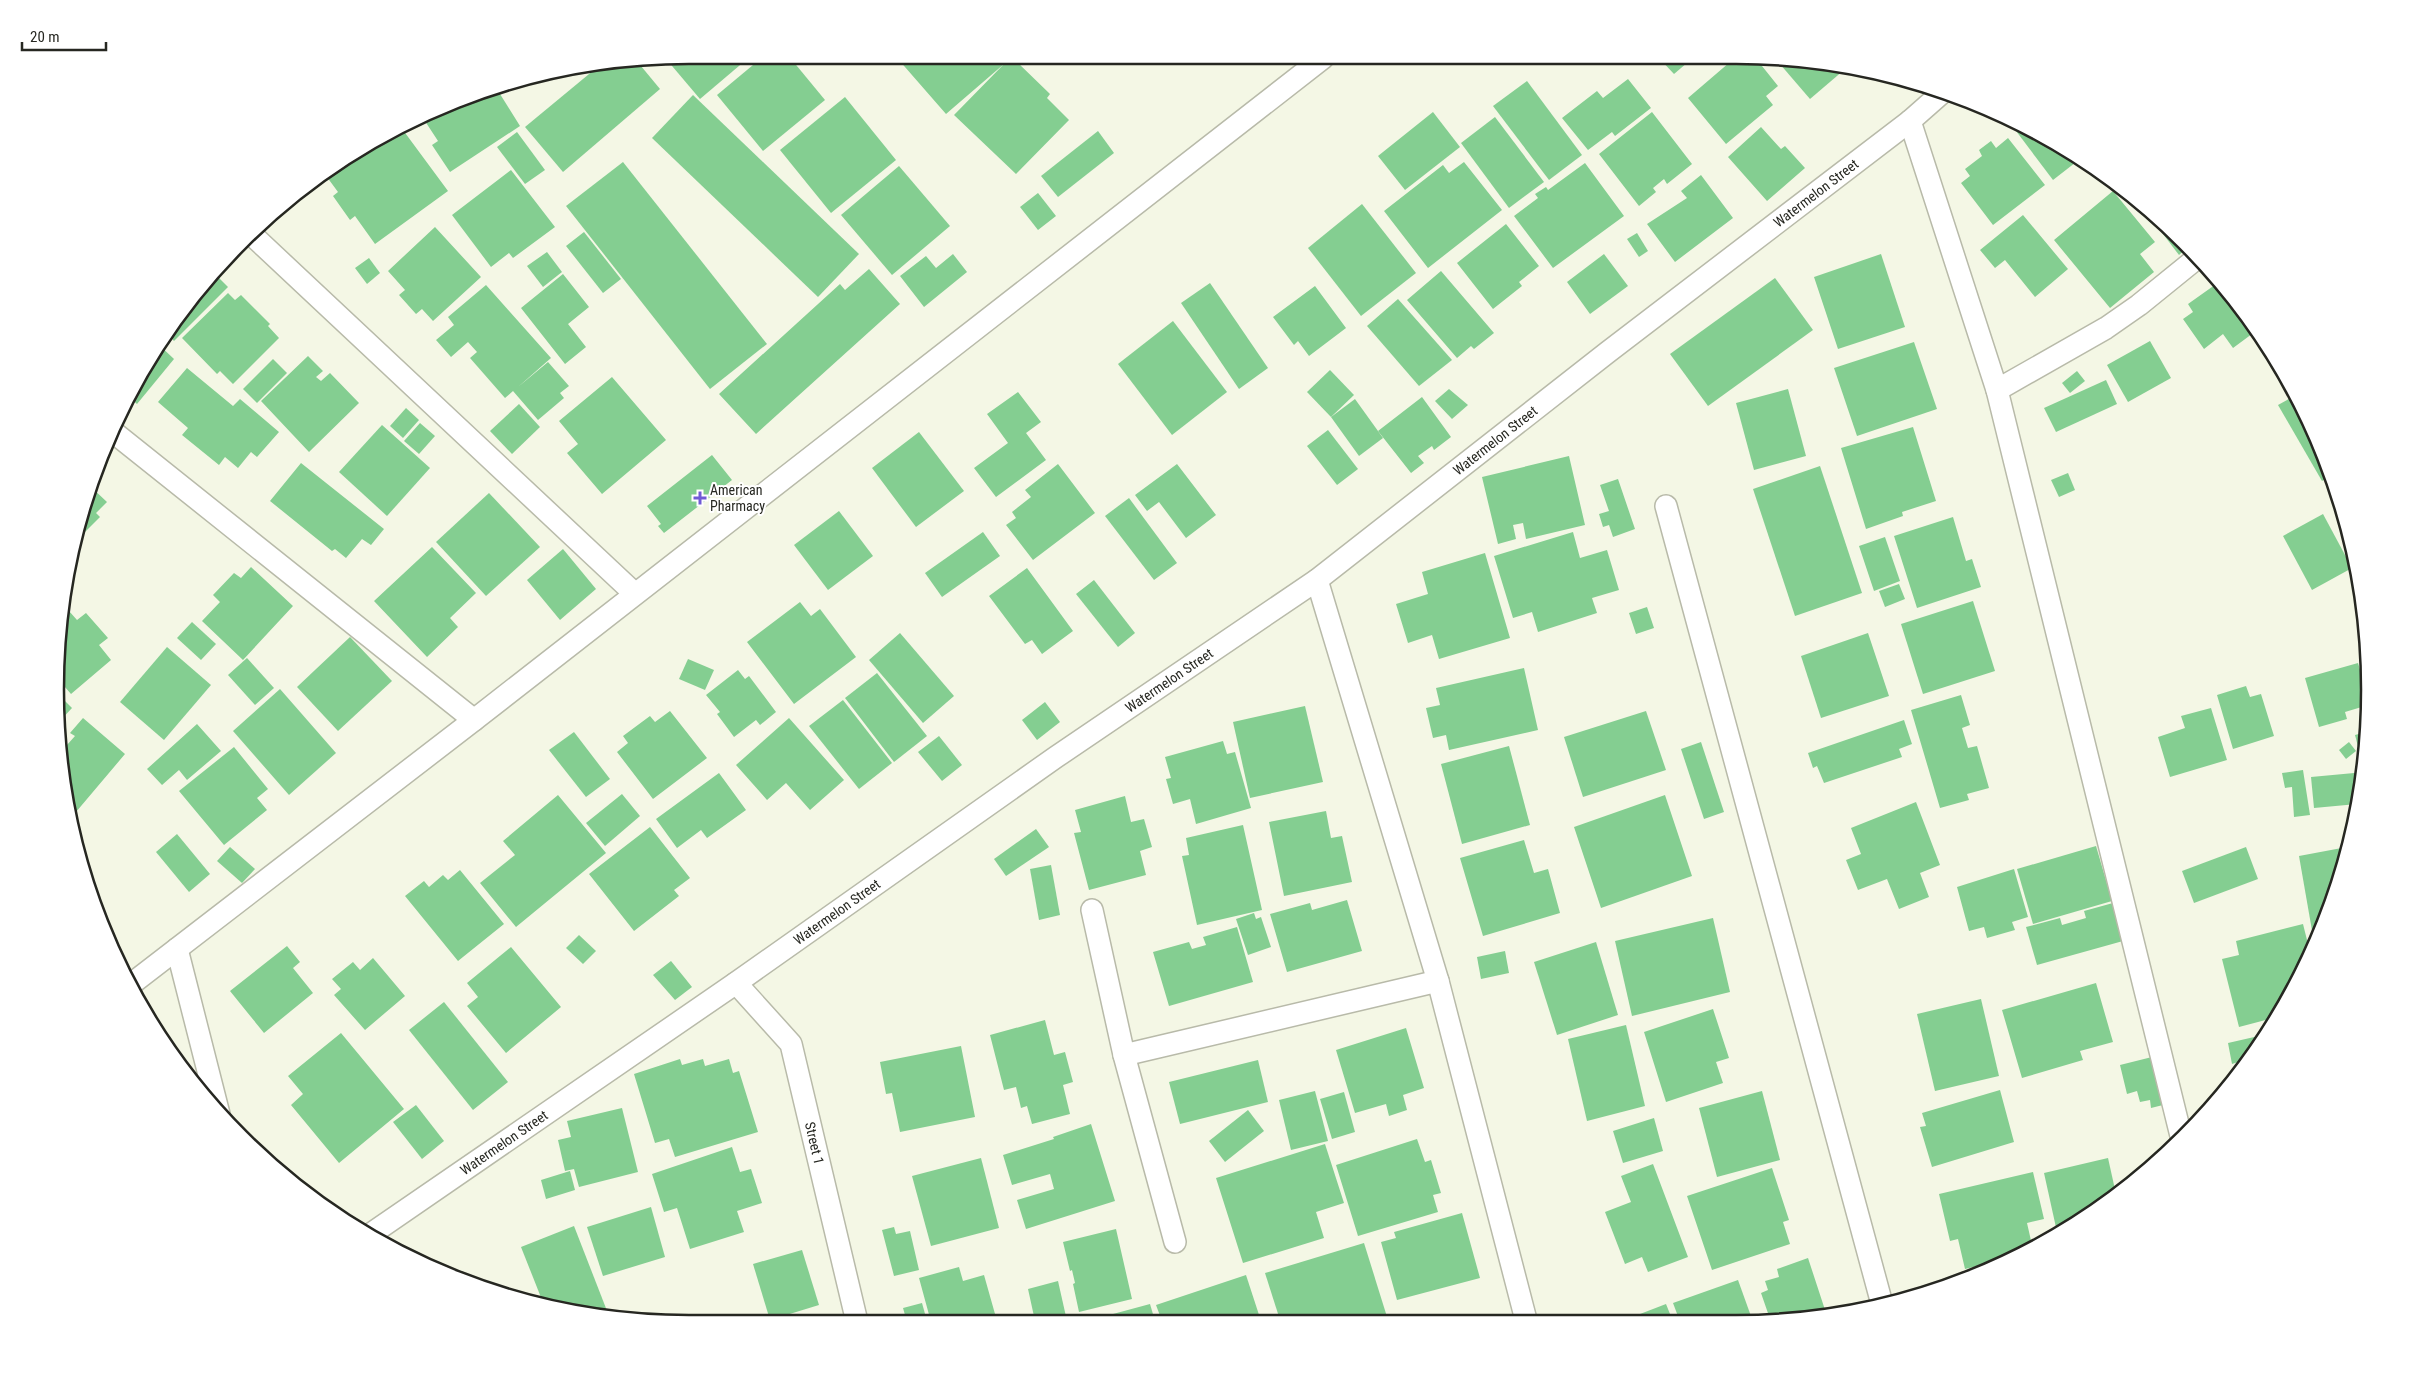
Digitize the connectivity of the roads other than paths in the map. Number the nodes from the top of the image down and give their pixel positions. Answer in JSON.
{"nodes":[{"id":1,"x":1315,"y":64,"type":"edge"},
{"id":2,"x":1937,"y":97,"type":"edge"},
{"id":3,"x":1910,"y":121,"type":"junction"},
{"id":4,"x":256,"y":239,"type":"edge"},
{"id":5,"x":2192,"y":262,"type":"edge"},
{"id":6,"x":1997,"y":390,"type":"junction"},
{"id":7,"x":118,"y":435,"type":"edge"},
{"id":8,"x":1666,"y":506,"type":"dead end"},
{"id":9,"x":1317,"y":580,"type":"junction"},
{"id":10,"x":634,"y":593,"type":"junction"},
{"id":11,"x":474,"y":720,"type":"junction"},
{"id":12,"x":1092,"y":910,"type":"dead end"},
{"id":13,"x":177,"y":949,"type":"junction"},
{"id":14,"x":136,"y":980,"type":"edge"},
{"id":15,"x":1438,"y":981,"type":"junction"},
{"id":16,"x":736,"y":983,"type":"junction"},
{"id":17,"x":1124,"y":1055,"type":"junction"},
{"id":18,"x":215,"y":1097,"type":"edge"},
{"id":19,"x":2180,"y":1130,"type":"edge"},
{"id":20,"x":376,"y":1230,"type":"edge"},
{"id":21,"x":1175,"y":1242,"type":"dead end"},
{"id":22,"x":1880,"y":1298,"type":"edge"},
{"id":23,"x":855,"y":1315,"type":"edge"},
{"id":24,"x":1523,"y":1315,"type":"edge"}],
"edges":[{"from":1,"to":10,"type":"street"},
{"from":2,"to":3,"type":"street","name":"Watermelon Street"},
{"from":3,"to":6,"type":"street"},
{"from":3,"to":9,"type":"street","name":"Watermelon Street"},
{"from":4,"to":10,"type":"street"},
{"from":5,"to":6,"type":"street"},
{"from":6,"to":19,"type":"street"},
{"from":7,"to":11,"type":"street"},
{"from":8,"to":22,"type":"street"},
{"from":9,"to":15,"type":"street"},
{"from":9,"to":16,"type":"street","name":"Watermelon Street"},
{"from":10,"to":11,"type":"street"},
{"from":11,"to":13,"type":"street"},
{"from":12,"to":17,"type":"street"},
{"from":13,"to":14,"type":"street"},
{"from":13,"to":18,"type":"street"},
{"from":15,"to":17,"type":"street"},
{"from":15,"to":24,"type":"street"},
{"from":16,"to":20,"type":"street","name":"Watermelon Street"},
{"from":16,"to":23,"type":"street","name":"Street 1"},
{"from":17,"to":21,"type":"street"}]}
